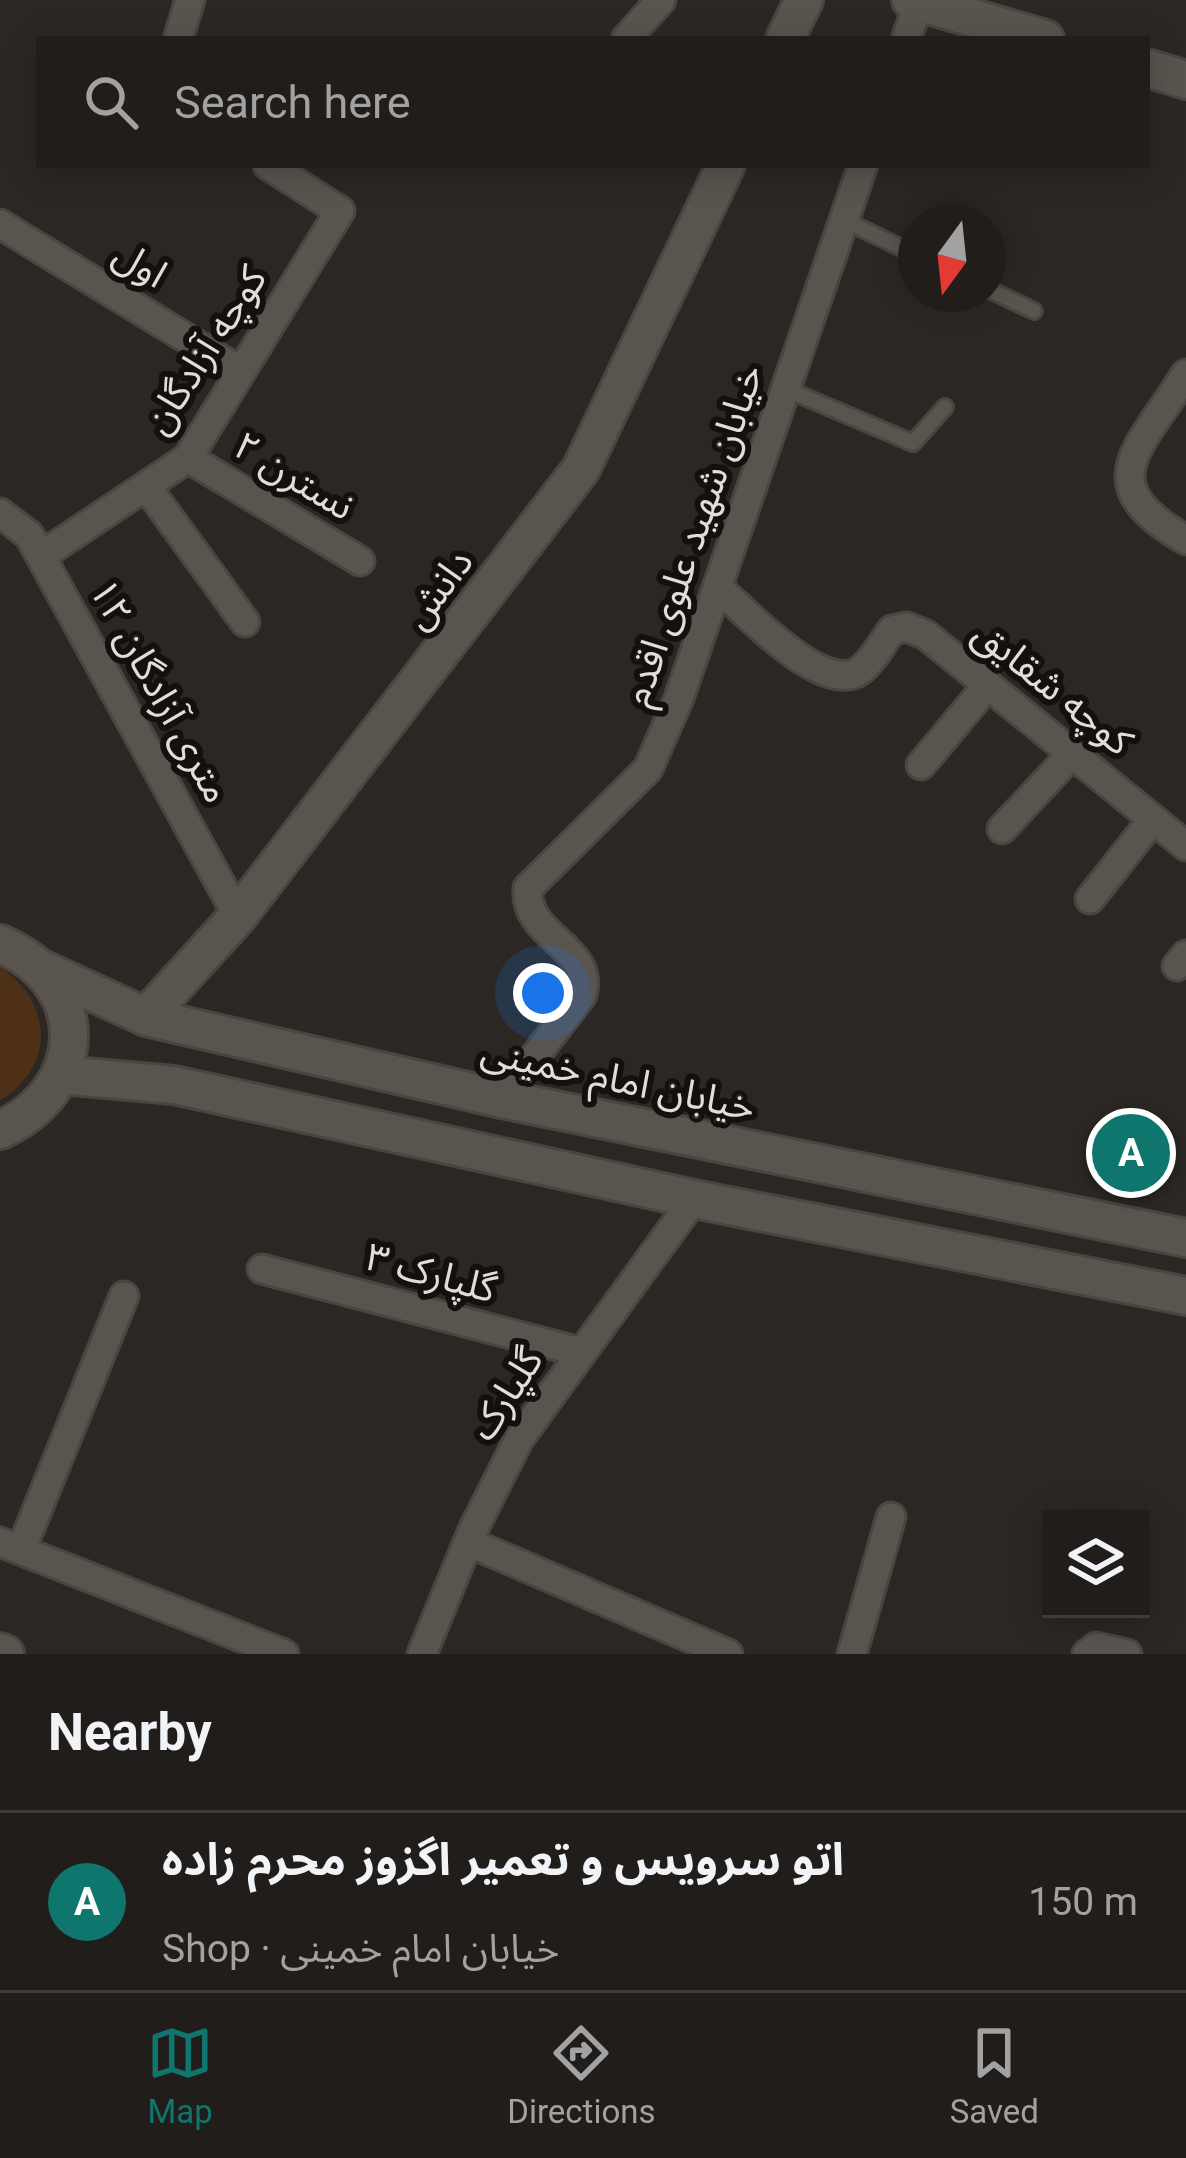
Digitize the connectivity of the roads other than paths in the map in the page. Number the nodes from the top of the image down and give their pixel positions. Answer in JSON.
{"nodes":[{"id":1,"x":190,"y":0,"type":"edge"},
{"id":2,"x":661,"y":0,"type":"edge"},
{"id":3,"x":804,"y":0,"type":"edge"},
{"id":4,"x":916,"y":1,"type":"edge"},
{"id":5,"x":179,"y":36,"type":"edge"},
{"id":6,"x":629,"y":36,"type":"edge"},
{"id":7,"x":786,"y":36,"type":"edge"},
{"id":8,"x":907,"y":36,"type":"edge"},
{"id":9,"x":1035,"y":36,"type":"edge"},
{"id":10,"x":1150,"y":69,"type":"edge"},
{"id":11,"x":1186,"y":80,"type":"edge"},
{"id":12,"x":273,"y":168,"type":"edge"},
{"id":13,"x":724,"y":168,"type":"edge"},
{"id":14,"x":862,"y":168,"type":"edge"},
{"id":15,"x":844,"y":220,"type":"junction"},
{"id":16,"x":0,"y":224,"type":"edge"},
{"id":17,"x":898,"y":246,"type":"edge"},
{"id":18,"x":1006,"y":298,"type":"edge"},
{"id":19,"x":1034,"y":311,"type":"dead end"},
{"id":20,"x":240,"y":371,"type":"junction"},
{"id":21,"x":1186,"y":374,"type":"edge"},
{"id":22,"x":786,"y":388,"type":"junction"},
{"id":23,"x":945,"y":407,"type":"dead end"},
{"id":24,"x":188,"y":458,"type":"junction"},
{"id":25,"x":146,"y":486,"type":"junction"},
{"id":26,"x":0,"y":513,"type":"edge"},
{"id":27,"x":1186,"y":540,"type":"edge"},
{"id":28,"x":41,"y":556,"type":"junction"},
{"id":29,"x":360,"y":562,"type":"dead end"},
{"id":30,"x":717,"y":587,"type":"junction"},
{"id":31,"x":245,"y":622,"type":"dead end"},
{"id":32,"x":988,"y":685,"type":"junction"},
{"id":33,"x":1072,"y":754,"type":"junction"},
{"id":34,"x":921,"y":765,"type":"dead end"},
{"id":35,"x":1153,"y":819,"type":"junction"},
{"id":36,"x":1002,"y":830,"type":"dead end"},
{"id":37,"x":1186,"y":846,"type":"edge"},
{"id":38,"x":1090,"y":899,"type":"dead end"},
{"id":39,"x":238,"y":916,"type":"junction"},
{"id":40,"x":16,"y":950,"type":"edge"},
{"id":41,"x":146,"y":1017,"type":"junction"},
{"id":42,"x":62,"y":1075,"type":"junction"},
{"id":43,"x":502,"y":1099,"type":"junction"},
{"id":44,"x":0,"y":1130,"type":"edge"},
{"id":45,"x":694,"y":1199,"type":"junction"},
{"id":46,"x":1186,"y":1238,"type":"edge"},
{"id":47,"x":262,"y":1269,"type":"dead end"},
{"id":48,"x":124,"y":1296,"type":"dead end"},
{"id":49,"x":1186,"y":1296,"type":"edge"},
{"id":50,"x":580,"y":1352,"type":"junction"},
{"id":51,"x":891,"y":1517,"type":"dead end"},
{"id":52,"x":468,"y":1542,"type":"junction"},
{"id":53,"x":10,"y":1546,"type":"edge"},
{"id":54,"x":1122,"y":1652,"type":"edge"},
{"id":55,"x":284,"y":1654,"type":"edge"},
{"id":56,"x":422,"y":1654,"type":"edge"},
{"id":57,"x":728,"y":1654,"type":"edge"},
{"id":58,"x":852,"y":1654,"type":"edge"},
{"id":59,"x":1087,"y":1654,"type":"edge"}],
"edges":[{"from":1,"to":5,"type":"street"},
{"from":2,"to":6,"type":"street"},
{"from":3,"to":7,"type":"main road"},
{"from":4,"to":8,"type":"street"},
{"from":4,"to":9,"type":"main road"},
{"from":10,"to":11,"type":"main road"},
{"from":12,"to":20,"type":"street","name":"کوچه آزادگان"},
{"from":13,"to":39,"type":"main road","name":"دانش"},
{"from":14,"to":15,"type":"street","name":"خیابان شهید علوی اقدم"},
{"from":15,"to":17,"type":"lane"},
{"from":15,"to":22,"type":"street","name":"خیابان شهید علوی اقدم"},
{"from":16,"to":20,"type":"street","name":"اول"},
{"from":18,"to":19,"type":"lane"},
{"from":20,"to":24,"type":"street","name":"کوچه آزادگان"},
{"from":21,"to":27,"type":"street"},
{"from":22,"to":23,"type":"lane"},
{"from":22,"to":30,"type":"street","name":"خیابان شهید علوی اقدم"},
{"from":24,"to":25,"type":"street","name":"کوچه آزادگان"},
{"from":24,"to":29,"type":"street","name":"نسترن ۲"},
{"from":25,"to":28,"type":"street","name":"کوچه آزادگان"},
{"from":25,"to":31,"type":"street"},
{"from":26,"to":28,"type":"street","name":"۱۲ متری آزادگان"},
{"from":28,"to":39,"type":"street","name":"۱۲ متری آزادگان"},
{"from":30,"to":32,"type":"street","name":"کوچه شقایق"},
{"from":30,"to":43,"type":"street","name":"خیابان شهید علوی اقدم"},
{"from":32,"to":33,"type":"street","name":"کوچه شقایق"},
{"from":32,"to":34,"type":"street"},
{"from":33,"to":35,"type":"street","name":"کوچه شقایق"},
{"from":33,"to":36,"type":"street"},
{"from":35,"to":37,"type":"street","name":"کوچه شقایق"},
{"from":35,"to":38,"type":"street"},
{"from":39,"to":41,"type":"main road","name":"دانش"},
{"from":40,"to":41,"type":"main road","name":"خیابان امام خمینی"},
{"from":40,"to":42,"type":"main road"},
{"from":41,"to":43,"type":"main road","name":"خیابان امام خمینی"},
{"from":42,"to":44,"type":"main road"},
{"from":42,"to":45,"type":"main road"},
{"from":43,"to":46,"type":"main road","name":"خیابان امام خمینی"},
{"from":45,"to":49,"type":"main road"},
{"from":45,"to":50,"type":"street","name":"گلپارک"},
{"from":47,"to":50,"type":"street","name":"گلپارک ۳"},
{"from":48,"to":53,"type":"street"},
{"from":50,"to":52,"type":"street","name":"گلپارک"},
{"from":51,"to":58,"type":"street"},
{"from":52,"to":56,"type":"street","name":"گلپارک"},
{"from":52,"to":57,"type":"street"},
{"from":53,"to":55,"type":"street"},
{"from":54,"to":59,"type":"street"}]}
